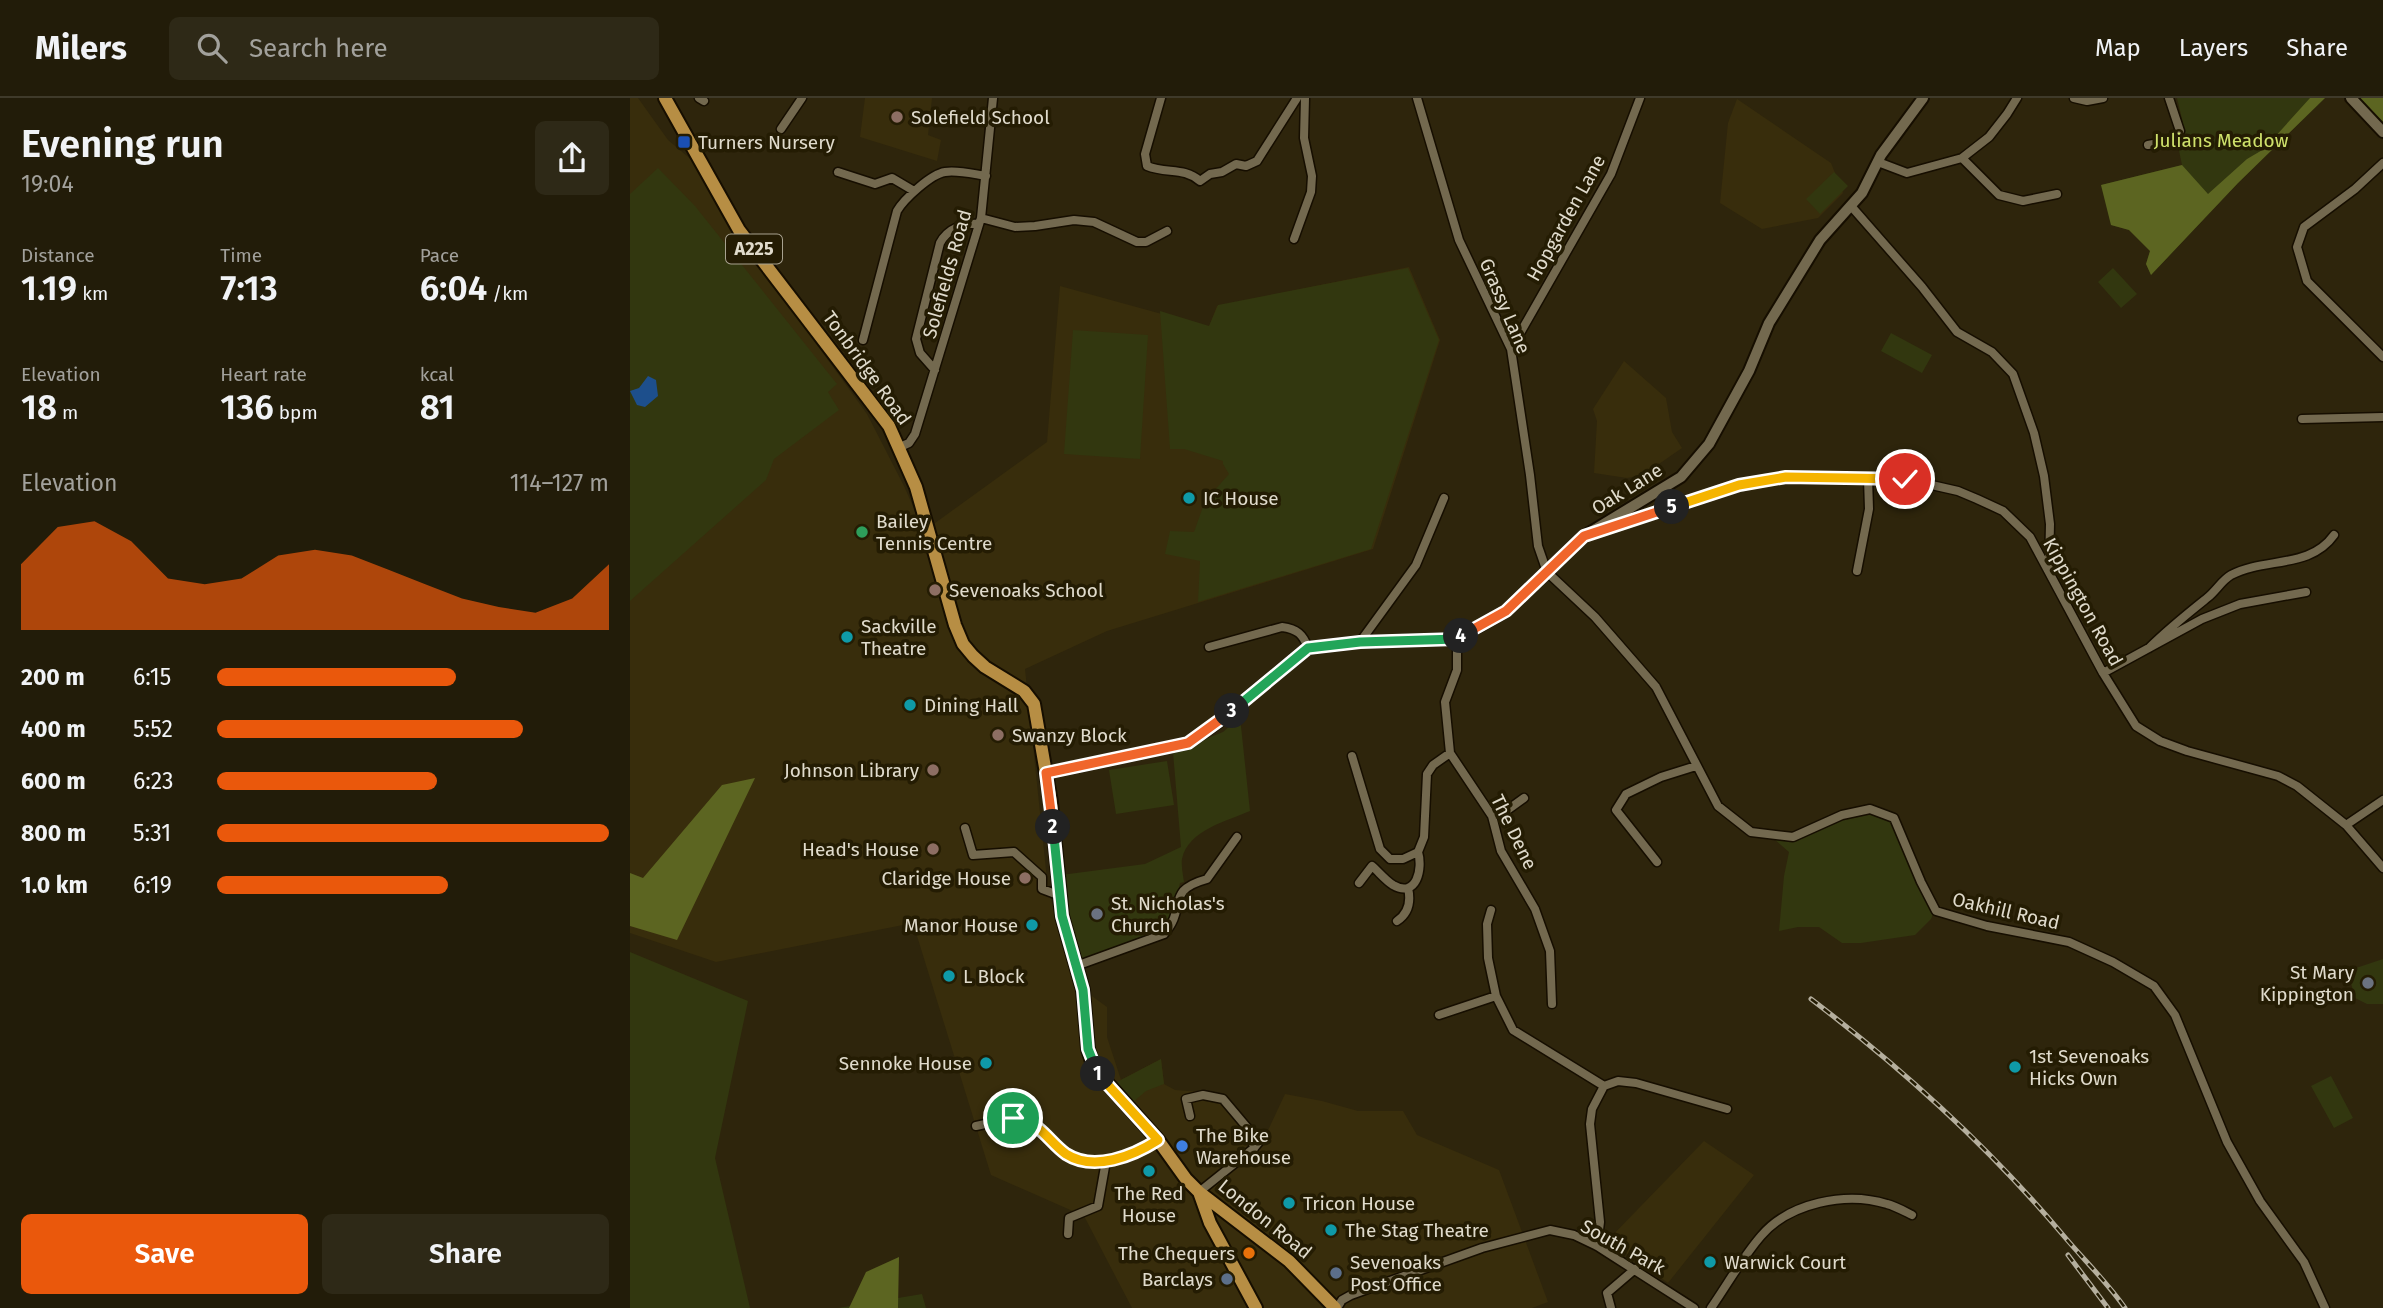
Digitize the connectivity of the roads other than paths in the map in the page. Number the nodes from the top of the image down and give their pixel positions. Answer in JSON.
{"nodes":[{"id":1,"x":665,"y":98,"type":"edge"},
{"id":2,"x":802,"y":98,"type":"edge"},
{"id":3,"x":993,"y":98,"type":"edge"},
{"id":4,"x":1161,"y":98,"type":"edge"},
{"id":5,"x":1297,"y":98,"type":"edge"},
{"id":6,"x":1305,"y":98,"type":"edge"},
{"id":7,"x":1417,"y":98,"type":"edge"},
{"id":8,"x":1640,"y":98,"type":"edge"},
{"id":9,"x":1923,"y":98,"type":"edge"},
{"id":10,"x":2017,"y":98,"type":"edge"},
{"id":11,"x":2074,"y":98,"type":"edge"},
{"id":12,"x":2103,"y":98,"type":"edge"},
{"id":13,"x":2169,"y":98,"type":"edge"},
{"id":14,"x":2351,"y":98,"type":"edge"},
{"id":15,"x":781,"y":130,"type":"dead end"},
{"id":16,"x":2383,"y":132,"type":"edge"},
{"id":17,"x":2148,"y":145,"type":"dead end"},
{"id":18,"x":1962,"y":158,"type":"junction"},
{"id":19,"x":1878,"y":162,"type":"junction"},
{"id":20,"x":2383,"y":163,"type":"edge"},
{"id":21,"x":838,"y":172,"type":"dead end"},
{"id":22,"x":986,"y":176,"type":"junction"},
{"id":23,"x":914,"y":191,"type":"junction"},
{"id":24,"x":2057,"y":194,"type":"dead end"},
{"id":25,"x":1851,"y":206,"type":"junction"},
{"id":26,"x":980,"y":221,"type":"junction"},
{"id":27,"x":1167,"y":231,"type":"dead end"},
{"id":28,"x":1294,"y":239,"type":"dead end"},
{"id":29,"x":863,"y":340,"type":"dead end"},
{"id":30,"x":1511,"y":349,"type":"junction"},
{"id":31,"x":2383,"y":357,"type":"edge"},
{"id":32,"x":935,"y":370,"type":"junction"},
{"id":33,"x":2383,"y":417,"type":"edge"},
{"id":34,"x":2302,"y":419,"type":"dead end"},
{"id":35,"x":900,"y":447,"type":"junction"},
{"id":36,"x":1868,"y":478,"type":"junction"},
{"id":37,"x":1444,"y":498,"type":"dead end"},
{"id":38,"x":2334,"y":535,"type":"dead end"},
{"id":39,"x":1584,"y":536,"type":"junction"},
{"id":40,"x":1857,"y":571,"type":"dead end"},
{"id":41,"x":1547,"y":572,"type":"junction"},
{"id":42,"x":2049,"y":572,"type":"junction"},
{"id":43,"x":2306,"y":592,"type":"dead end"},
{"id":44,"x":1457,"y":639,"type":"junction"},
{"id":45,"x":1360,"y":642,"type":"junction"},
{"id":46,"x":1209,"y":647,"type":"dead end"},
{"id":47,"x":1308,"y":648,"type":"junction"},
{"id":48,"x":2150,"y":648,"type":"junction"},
{"id":49,"x":2103,"y":673,"type":"junction"},
{"id":50,"x":1450,"y":753,"type":"junction"},
{"id":51,"x":1352,"y":756,"type":"dead end"},
{"id":52,"x":1367,"y":764,"type":"dead end"},
{"id":53,"x":1696,"y":766,"type":"junction"},
{"id":54,"x":1355,"y":768,"type":"junction"},
{"id":55,"x":1046,"y":773,"type":"junction"},
{"id":56,"x":1524,"y":798,"type":"dead end"},
{"id":57,"x":2383,"y":800,"type":"edge"},
{"id":58,"x":1516,"y":804,"type":"junction"},
{"id":59,"x":1522,"y":813,"type":"dead end"},
{"id":60,"x":1492,"y":816,"type":"junction"},
{"id":61,"x":2346,"y":825,"type":"junction"},
{"id":62,"x":965,"y":828,"type":"dead end"},
{"id":63,"x":1237,"y":837,"type":"dead end"},
{"id":64,"x":1418,"y":852,"type":"junction"},
{"id":65,"x":1657,"y":862,"type":"dead end"},
{"id":66,"x":2383,"y":868,"type":"edge"},
{"id":67,"x":1359,"y":883,"type":"dead end"},
{"id":68,"x":1408,"y":888,"type":"junction"},
{"id":69,"x":1058,"y":895,"type":"junction"},
{"id":70,"x":1491,"y":910,"type":"dead end"},
{"id":71,"x":1397,"y":920,"type":"dead end"},
{"id":72,"x":1076,"y":966,"type":"junction"},
{"id":73,"x":1496,"y":996,"type":"junction"},
{"id":74,"x":1552,"y":1004,"type":"dead end"},
{"id":75,"x":1439,"y":1015,"type":"dead end"},
{"id":76,"x":1604,"y":1086,"type":"junction"},
{"id":77,"x":1727,"y":1109,"type":"dead end"},
{"id":78,"x":1190,"y":1116,"type":"dead end"},
{"id":79,"x":976,"y":1126,"type":"dead end"},
{"id":80,"x":1263,"y":1137,"type":"dead end"},
{"id":81,"x":1158,"y":1140,"type":"junction"},
{"id":82,"x":1254,"y":1148,"type":"junction"},
{"id":83,"x":1105,"y":1161,"type":"junction"},
{"id":84,"x":1199,"y":1192,"type":"junction"},
{"id":85,"x":1223,"y":1210,"type":"junction"},
{"id":86,"x":1912,"y":1215,"type":"dead end"},
{"id":87,"x":1210,"y":1223,"type":"junction"},
{"id":88,"x":1068,"y":1234,"type":"dead end"},
{"id":89,"x":1597,"y":1246,"type":"junction"},
{"id":90,"x":1635,"y":1269,"type":"junction"},
{"id":91,"x":1256,"y":1308,"type":"edge"},
{"id":92,"x":1336,"y":1308,"type":"edge"},
{"id":93,"x":1611,"y":1308,"type":"edge"},
{"id":94,"x":1694,"y":1308,"type":"edge"},
{"id":95,"x":1711,"y":1308,"type":"edge"},
{"id":96,"x":2325,"y":1308,"type":"edge"}],
"edges":[{"from":1,"to":35,"type":"main road","name":"Tonbridge Road","number":"A225"},
{"from":2,"to":15,"type":"street"},
{"from":3,"to":22,"type":"street","name":"Solefields Road"},
{"from":4,"to":5,"type":"street"},
{"from":6,"to":28,"type":"street"},
{"from":7,"to":30,"type":"street","name":"Grassy Lane"},
{"from":8,"to":30,"type":"street","name":"Hopgarden Lane"},
{"from":9,"to":19,"type":"street","name":"Oak Lane"},
{"from":10,"to":18,"type":"street"},
{"from":11,"to":12,"type":"street"},
{"from":13,"to":17,"type":"street"},
{"from":14,"to":16,"type":"street"},
{"from":18,"to":19,"type":"street"},
{"from":18,"to":24,"type":"street"},
{"from":19,"to":25,"type":"street","name":"Oak Lane"},
{"from":20,"to":31,"type":"street"},
{"from":21,"to":23,"type":"street"},
{"from":22,"to":23,"type":"street"},
{"from":22,"to":26,"type":"street","name":"Solefields Road"},
{"from":23,"to":29,"type":"street"},
{"from":25,"to":39,"type":"street","name":"Oak Lane"},
{"from":25,"to":42,"type":"street"},
{"from":26,"to":27,"type":"street"},
{"from":26,"to":32,"type":"street","name":"Solefields Road"},
{"from":26,"to":32,"type":"street"},
{"from":30,"to":41,"type":"street","name":"Grassy Lane"},
{"from":32,"to":35,"type":"street","name":"Solefields Road"},
{"from":33,"to":34,"type":"street"},
{"from":35,"to":55,"type":"main road","name":"Tonbridge Road","number":"A225"},
{"from":36,"to":39,"type":"street","name":"Kippington Road"},
{"from":36,"to":40,"type":"street"},
{"from":36,"to":42,"type":"street","name":"Kippington Road"},
{"from":37,"to":45,"type":"street"},
{"from":38,"to":48,"type":"street"},
{"from":39,"to":41,"type":"street","name":"Oak Lane"},
{"from":41,"to":44,"type":"street","name":"Oak Lane"},
{"from":41,"to":53,"type":"street","name":"Oakhill Road"},
{"from":42,"to":49,"type":"street","name":"Kippington Road"},
{"from":43,"to":48,"type":"street"},
{"from":44,"to":45,"type":"street","name":"Oak Lane"},
{"from":44,"to":50,"type":"street","name":"The Dene"},
{"from":45,"to":47,"type":"street","name":"Oak Lane"},
{"from":46,"to":47,"type":"street"},
{"from":47,"to":55,"type":"street"},
{"from":48,"to":49,"type":"street"},
{"from":49,"to":61,"type":"street","name":"Kippington Road"},
{"from":50,"to":60,"type":"street","name":"The Dene"},
{"from":50,"to":64,"type":"street"},
{"from":51,"to":54,"type":"street"},
{"from":52,"to":54,"type":"street"},
{"from":53,"to":65,"type":"street"},
{"from":53,"to":96,"type":"street","name":"Oakhill Road"},
{"from":54,"to":64,"type":"street"},
{"from":55,"to":69,"type":"main road","number":"A225"},
{"from":56,"to":58,"type":"street"},
{"from":57,"to":61,"type":"street"},
{"from":58,"to":59,"type":"street"},
{"from":58,"to":60,"type":"street"},
{"from":60,"to":74,"type":"street","name":"The Dene"},
{"from":61,"to":66,"type":"street","name":"Kippington Road"},
{"from":62,"to":69,"type":"street"},
{"from":63,"to":72,"type":"street"},
{"from":64,"to":68,"type":"street"},
{"from":67,"to":68,"type":"street"},
{"from":68,"to":71,"type":"street"},
{"from":69,"to":72,"type":"main road","number":"A225"},
{"from":70,"to":73,"type":"street"},
{"from":72,"to":81,"type":"main road","number":"A225"},
{"from":73,"to":75,"type":"street"},
{"from":73,"to":76,"type":"street"},
{"from":76,"to":77,"type":"street"},
{"from":76,"to":89,"type":"street"},
{"from":78,"to":82,"type":"street"},
{"from":79,"to":83,"type":"street"},
{"from":80,"to":82,"type":"street"},
{"from":81,"to":83,"type":"street"},
{"from":81,"to":84,"type":"main road","number":"A225"},
{"from":82,"to":84,"type":"street"},
{"from":83,"to":88,"type":"street"},
{"from":84,"to":85,"type":"main road","name":"London Road"},
{"from":84,"to":87,"type":"main road","number":"A225"},
{"from":85,"to":87,"type":"main road"},
{"from":85,"to":92,"type":"main road","name":"London Road"},
{"from":86,"to":95,"type":"street"},
{"from":87,"to":91,"type":"main road","number":"A225"},
{"from":89,"to":90,"type":"street","name":"South Park"},
{"from":89,"to":92,"type":"street","name":"South Park"},
{"from":90,"to":93,"type":"street"},
{"from":90,"to":94,"type":"street","name":"South Park"}]}
